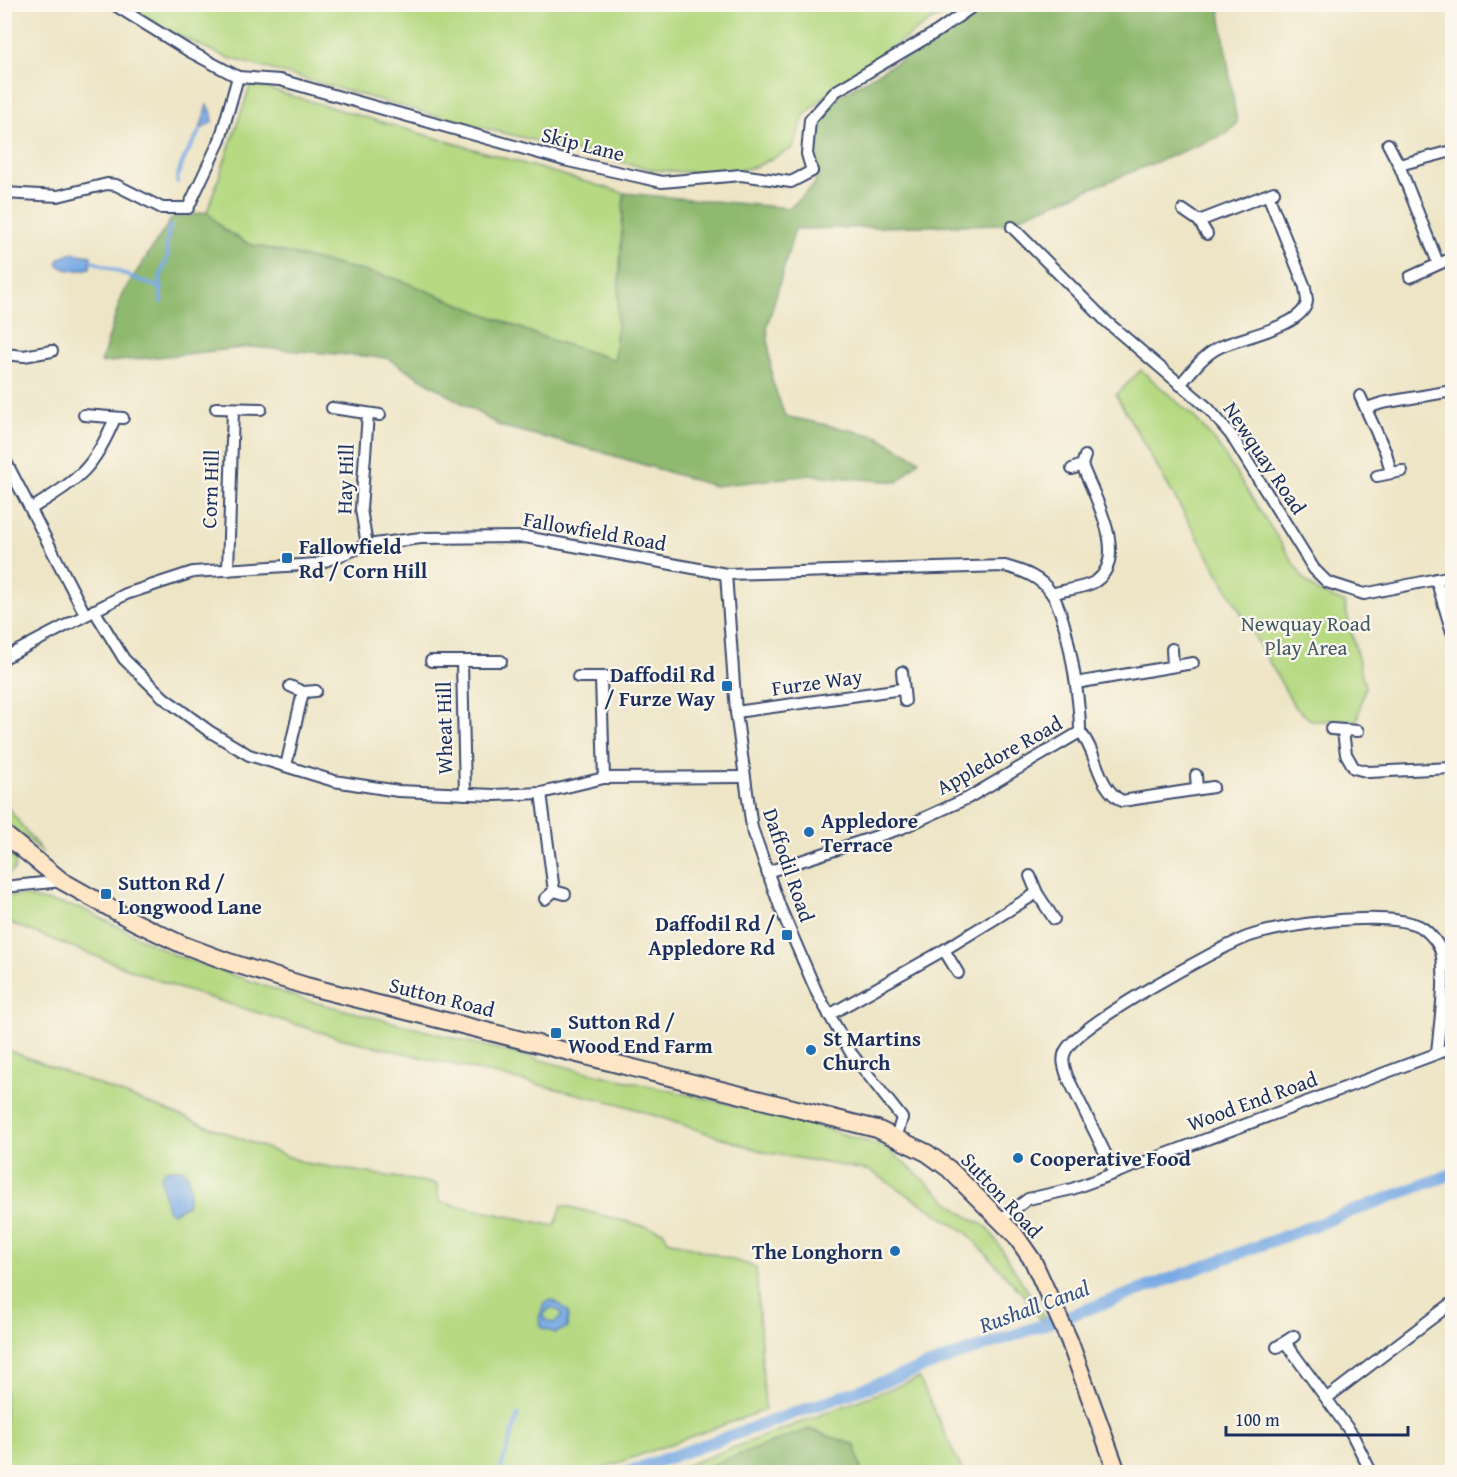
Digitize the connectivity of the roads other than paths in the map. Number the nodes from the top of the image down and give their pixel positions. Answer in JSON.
{"nodes":[{"id":1,"x":113,"y":4,"type":"edge"},
{"id":2,"x":976,"y":4,"type":"edge"},
{"id":3,"x":238,"y":78,"type":"junction"},
{"id":4,"x":1388,"y":144,"type":"dead end"},
{"id":5,"x":1452,"y":151,"type":"edge"},
{"id":6,"x":1399,"y":165,"type":"junction"},
{"id":7,"x":4,"y":193,"type":"edge"},
{"id":8,"x":1183,"y":210,"type":"dead end"},
{"id":9,"x":1199,"y":220,"type":"junction"},
{"id":10,"x":1012,"y":227,"type":"dead end"},
{"id":11,"x":1207,"y":234,"type":"dead end"},
{"id":12,"x":1452,"y":258,"type":"edge"},
{"id":13,"x":1438,"y":263,"type":"junction"},
{"id":14,"x":1410,"y":277,"type":"dead end"},
{"id":15,"x":52,"y":351,"type":"dead end"},
{"id":16,"x":4,"y":354,"type":"edge"},
{"id":17,"x":1179,"y":385,"type":"junction"},
{"id":18,"x":1452,"y":391,"type":"edge"},
{"id":19,"x":1360,"y":396,"type":"dead end"},
{"id":20,"x":216,"y":408,"type":"dead end"},
{"id":21,"x":332,"y":408,"type":"dead end"},
{"id":22,"x":1367,"y":408,"type":"junction"},
{"id":23,"x":233,"y":410,"type":"junction"},
{"id":24,"x":261,"y":410,"type":"dead end"},
{"id":25,"x":368,"y":414,"type":"junction"},
{"id":26,"x":380,"y":415,"type":"dead end"},
{"id":27,"x":84,"y":416,"type":"dead end"},
{"id":28,"x":4,"y":458,"type":"edge"},
{"id":29,"x":1080,"y":463,"type":"dead end"},
{"id":30,"x":1377,"y":476,"type":"dead end"},
{"id":31,"x":31,"y":510,"type":"junction"},
{"id":32,"x":367,"y":545,"type":"junction"},
{"id":33,"x":228,"y":570,"type":"junction"},
{"id":34,"x":726,"y":574,"type":"junction"},
{"id":35,"x":1452,"y":576,"type":"edge"},
{"id":36,"x":1436,"y":579,"type":"junction"},
{"id":37,"x":1052,"y":594,"type":"junction"},
{"id":38,"x":89,"y":612,"type":"junction"},
{"id":39,"x":1452,"y":632,"type":"edge"},
{"id":40,"x":1172,"y":649,"type":"dead end"},
{"id":41,"x":4,"y":658,"type":"edge"},
{"id":42,"x":431,"y":661,"type":"dead end"},
{"id":43,"x":501,"y":661,"type":"dead end"},
{"id":44,"x":462,"y":662,"type":"junction"},
{"id":45,"x":1193,"y":663,"type":"dead end"},
{"id":46,"x":1173,"y":665,"type":"junction"},
{"id":47,"x":902,"y":672,"type":"dead end"},
{"id":48,"x":578,"y":677,"type":"dead end"},
{"id":49,"x":1077,"y":683,"type":"junction"},
{"id":50,"x":290,"y":686,"type":"dead end"},
{"id":51,"x":316,"y":691,"type":"dead end"},
{"id":52,"x":303,"y":692,"type":"junction"},
{"id":53,"x":736,"y":712,"type":"junction"},
{"id":54,"x":1331,"y":729,"type":"dead end"},
{"id":55,"x":1358,"y":731,"type":"dead end"},
{"id":56,"x":1080,"y":732,"type":"junction"},
{"id":57,"x":1343,"y":732,"type":"junction"},
{"id":58,"x":286,"y":766,"type":"junction"},
{"id":59,"x":1452,"y":768,"type":"edge"},
{"id":60,"x":1196,"y":775,"type":"dead end"},
{"id":61,"x":744,"y":777,"type":"junction"},
{"id":62,"x":604,"y":778,"type":"junction"},
{"id":63,"x":1213,"y":787,"type":"dead end"},
{"id":64,"x":1197,"y":789,"type":"junction"},
{"id":65,"x":541,"y":793,"type":"junction"},
{"id":66,"x":465,"y":794,"type":"junction"},
{"id":67,"x":4,"y":834,"type":"edge"},
{"id":68,"x":766,"y":872,"type":"junction"},
{"id":69,"x":1030,"y":876,"type":"dead end"},
{"id":70,"x":62,"y":881,"type":"junction"},
{"id":71,"x":4,"y":887,"type":"edge"},
{"id":72,"x":1037,"y":893,"type":"junction"},
{"id":73,"x":565,"y":894,"type":"dead end"},
{"id":74,"x":1054,"y":919,"type":"dead end"},
{"id":75,"x":944,"y":950,"type":"junction"},
{"id":76,"x":958,"y":973,"type":"dead end"},
{"id":77,"x":829,"y":1016,"type":"junction"},
{"id":78,"x":1452,"y":1048,"type":"edge"},
{"id":79,"x":1437,"y":1053,"type":"junction"},
{"id":80,"x":896,"y":1138,"type":"junction"},
{"id":81,"x":1115,"y":1173,"type":"junction"},
{"id":82,"x":1000,"y":1220,"type":"junction"},
{"id":83,"x":1452,"y":1303,"type":"edge"},
{"id":84,"x":1286,"y":1342,"type":"dead end"},
{"id":85,"x":1327,"y":1398,"type":"junction"},
{"id":86,"x":1117,"y":1473,"type":"edge"},
{"id":87,"x":1371,"y":1473,"type":"edge"}],
"edges":[{"from":1,"to":3,"type":"street","name":"Skip Lane"},
{"from":2,"to":3,"type":"street","name":"Skip Lane"},
{"from":3,"to":7,"type":"street"},
{"from":4,"to":6,"type":"street"},
{"from":5,"to":6,"type":"street"},
{"from":6,"to":13,"type":"street"},
{"from":8,"to":9,"type":"street"},
{"from":9,"to":11,"type":"street"},
{"from":9,"to":17,"type":"street"},
{"from":10,"to":17,"type":"street","name":"Newquay Road"},
{"from":12,"to":13,"type":"street"},
{"from":13,"to":14,"type":"street"},
{"from":15,"to":16,"type":"street"},
{"from":17,"to":36,"type":"street","name":"Newquay Road"},
{"from":18,"to":22,"type":"street"},
{"from":19,"to":22,"type":"street"},
{"from":20,"to":23,"type":"street"},
{"from":21,"to":25,"type":"street"},
{"from":22,"to":30,"type":"street"},
{"from":23,"to":24,"type":"street"},
{"from":23,"to":33,"type":"street","name":"Corn Hill"},
{"from":25,"to":26,"type":"street"},
{"from":25,"to":32,"type":"street","name":"Hay Hill"},
{"from":27,"to":31,"type":"street"},
{"from":28,"to":31,"type":"street"},
{"from":29,"to":37,"type":"street"},
{"from":31,"to":38,"type":"street"},
{"from":32,"to":33,"type":"street","name":"Fallowfield Road"},
{"from":32,"to":34,"type":"street","name":"Fallowfield Road"},
{"from":33,"to":38,"type":"street","name":"Fallowfield Road"},
{"from":34,"to":37,"type":"street","name":"Fallowfield Road"},
{"from":34,"to":53,"type":"street","name":"Daffodil Road"},
{"from":35,"to":36,"type":"street","name":"Newquay Road"},
{"from":36,"to":39,"type":"street"},
{"from":37,"to":49,"type":"street","name":"Fallowfield Road"},
{"from":38,"to":41,"type":"street","name":"Fallowfield Road"},
{"from":38,"to":58,"type":"street"},
{"from":40,"to":46,"type":"street"},
{"from":42,"to":44,"type":"street","name":"Wheat Hill"},
{"from":43,"to":44,"type":"street","name":"Wheat Hill"},
{"from":44,"to":66,"type":"street","name":"Wheat Hill"},
{"from":45,"to":46,"type":"street"},
{"from":46,"to":49,"type":"street"},
{"from":47,"to":53,"type":"street","name":"Furze Way"},
{"from":48,"to":62,"type":"street"},
{"from":49,"to":56,"type":"street","name":"Fallowfield Road"},
{"from":50,"to":52,"type":"street"},
{"from":51,"to":52,"type":"street"},
{"from":52,"to":58,"type":"street"},
{"from":53,"to":61,"type":"street","name":"Daffodil Road"},
{"from":54,"to":57,"type":"street"},
{"from":55,"to":57,"type":"street"},
{"from":56,"to":64,"type":"street"},
{"from":56,"to":68,"type":"street","name":"Appledore Road"},
{"from":57,"to":59,"type":"street"},
{"from":58,"to":66,"type":"street"},
{"from":60,"to":64,"type":"street"},
{"from":61,"to":62,"type":"street"},
{"from":61,"to":68,"type":"street","name":"Daffodil Road"},
{"from":62,"to":65,"type":"street"},
{"from":63,"to":64,"type":"street"},
{"from":65,"to":66,"type":"street"},
{"from":65,"to":73,"type":"street"},
{"from":67,"to":70,"type":"main road","name":"Sutton Road"},
{"from":68,"to":77,"type":"street","name":"Daffodil Road"},
{"from":69,"to":72,"type":"street"},
{"from":70,"to":71,"type":"street"},
{"from":70,"to":80,"type":"main road","name":"Sutton Road"},
{"from":72,"to":74,"type":"street"},
{"from":72,"to":75,"type":"street"},
{"from":75,"to":76,"type":"street"},
{"from":75,"to":77,"type":"street"},
{"from":77,"to":80,"type":"street","name":"Daffodil Road"},
{"from":78,"to":79,"type":"street","name":"Wood End Road"},
{"from":79,"to":81,"type":"street","name":"Wood End Road"},
{"from":79,"to":81,"type":"street"},
{"from":80,"to":82,"type":"main road","name":"Sutton Road"},
{"from":81,"to":82,"type":"street","name":"Wood End Road"},
{"from":82,"to":86,"type":"main road","name":"Sutton Road"},
{"from":83,"to":85,"type":"street"},
{"from":84,"to":85,"type":"street"},
{"from":85,"to":87,"type":"street"}]}
